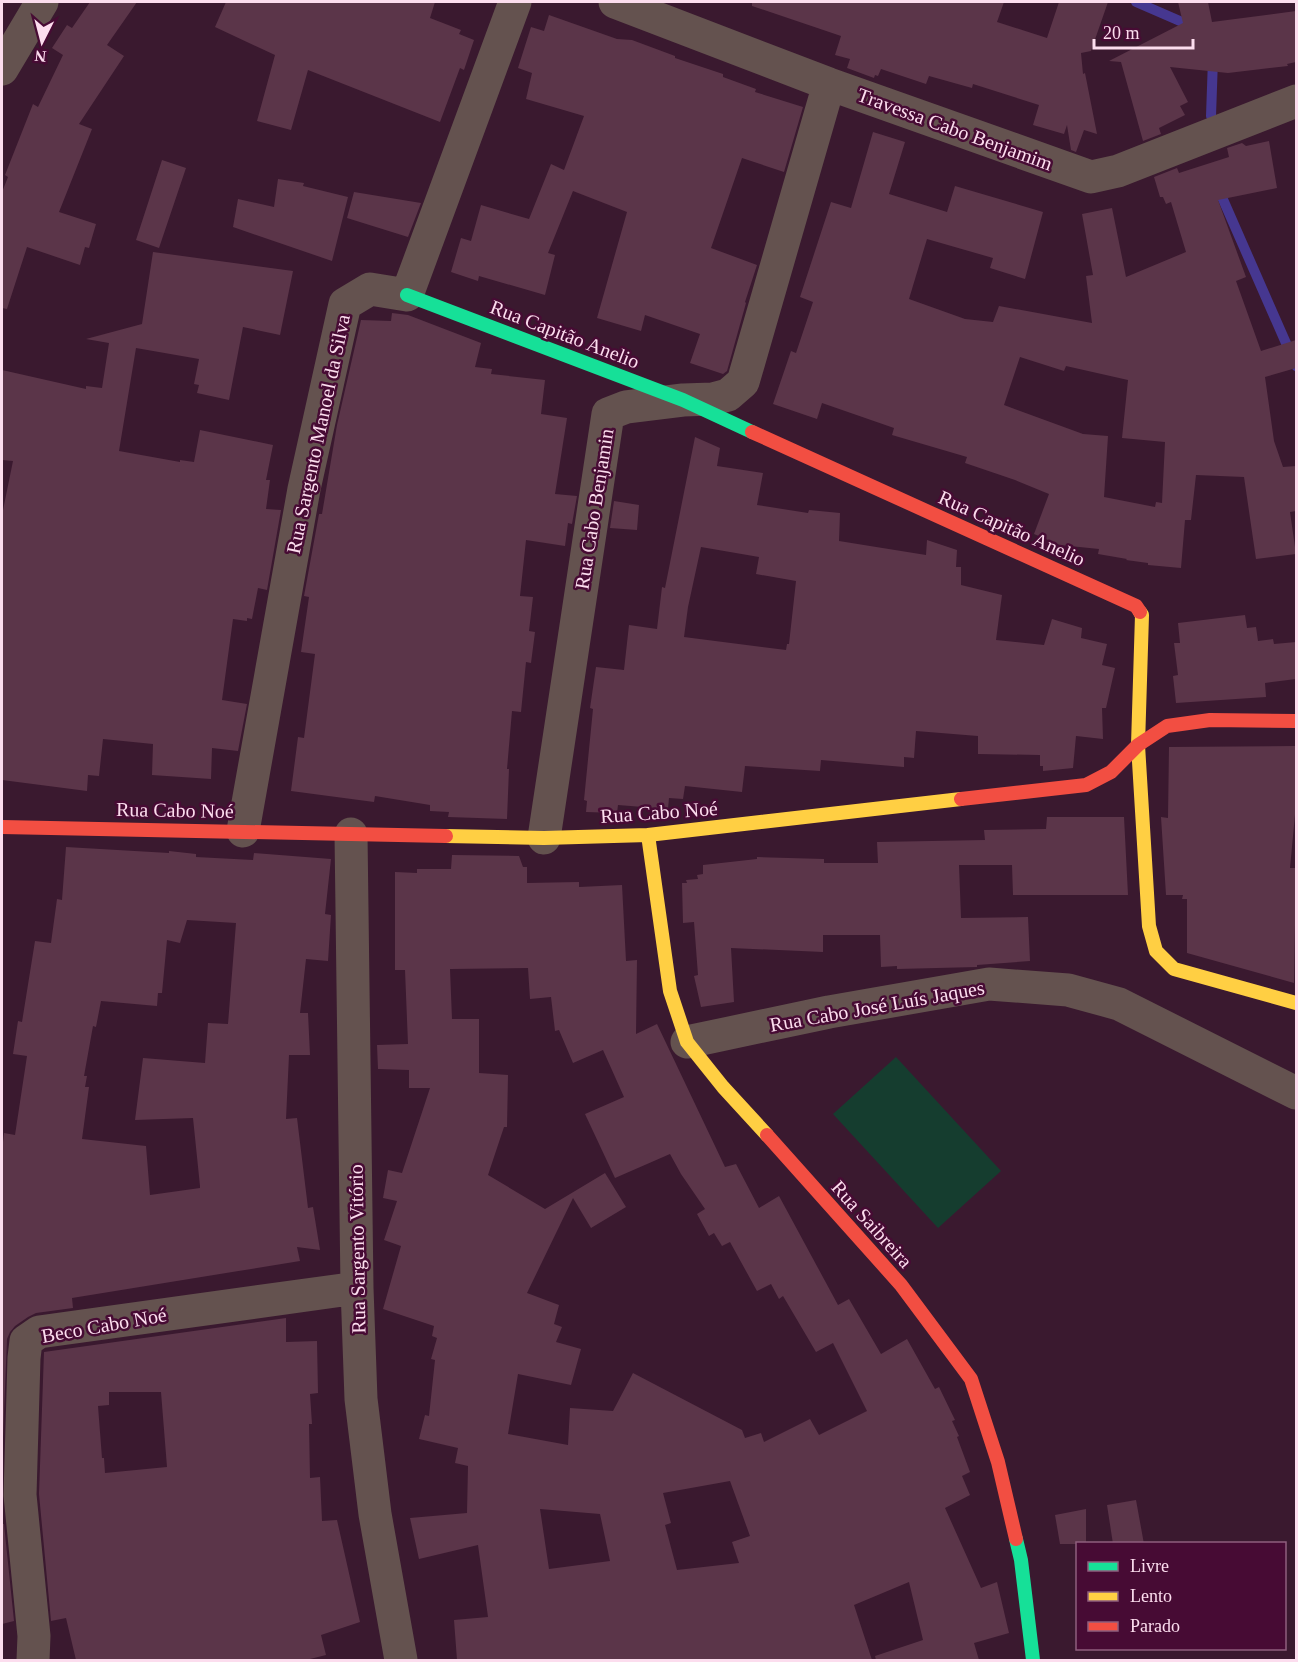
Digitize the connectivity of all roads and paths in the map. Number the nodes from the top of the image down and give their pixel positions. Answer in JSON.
{"nodes":[{"id":1,"x":42,"y":2,"type":"edge"},
{"id":2,"x":515,"y":2,"type":"edge"},
{"id":3,"x":615,"y":2,"type":"edge"},
{"id":4,"x":2,"y":69,"type":"edge"},
{"id":5,"x":828,"y":84,"type":"junction"},
{"id":6,"x":1296,"y":101,"type":"edge"},
{"id":7,"x":407,"y":295,"type":"junction"},
{"id":8,"x":683,"y":400,"type":"junction"},
{"id":9,"x":1296,"y":721,"type":"edge"},
{"id":10,"x":1138,"y":745,"type":"junction"},
{"id":11,"x":2,"y":827,"type":"edge"},
{"id":12,"x":243,"y":831,"type":"junction"},
{"id":13,"x":351,"y":834,"type":"junction"},
{"id":14,"x":648,"y":835,"type":"junction"},
{"id":15,"x":544,"y":838,"type":"junction"},
{"id":16,"x":1296,"y":1004,"type":"edge"},
{"id":17,"x":687,"y":1042,"type":"junction"},
{"id":18,"x":1296,"y":1093,"type":"edge"},
{"id":19,"x":357,"y":1288,"type":"junction"},
{"id":20,"x":33,"y":1660,"type":"edge"},
{"id":21,"x":401,"y":1660,"type":"edge"},
{"id":22,"x":1033,"y":1660,"type":"edge"}],
"edges":[{"from":1,"to":4,"type":"street"},
{"from":2,"to":7,"type":"street"},
{"from":3,"to":5,"type":"street","name":"Travessa Cabo Benjamim"},
{"from":5,"to":6,"type":"street","name":"Travessa Cabo Benjamim"},
{"from":5,"to":8,"type":"street","name":"Rua Cabo Benjamin"},
{"from":7,"to":8,"type":"street","name":"Rua Capitão Anelio"},
{"from":7,"to":12,"type":"street","name":"Rua Sargento Manoel da Silva"},
{"from":8,"to":10,"type":"street","name":"Rua Capitão Anelio"},
{"from":8,"to":15,"type":"street","name":"Rua Cabo Benjamin"},
{"from":9,"to":10,"type":"street","name":"Rua Cabo Noé"},
{"from":10,"to":14,"type":"street","name":"Rua Cabo Noé"},
{"from":10,"to":16,"type":"street","name":"Rua Capitão Anelio"},
{"from":11,"to":12,"type":"street","name":"Rua Cabo Noé"},
{"from":12,"to":13,"type":"street","name":"Rua Cabo Noé"},
{"from":13,"to":15,"type":"street","name":"Rua Cabo Noé"},
{"from":13,"to":19,"type":"street","name":"Rua Sargento Vitório"},
{"from":14,"to":15,"type":"street","name":"Rua Cabo Noé"},
{"from":14,"to":17,"type":"street","name":"Rua Saibreira"},
{"from":17,"to":18,"type":"street","name":"Rua Cabo José Luís Jaques"},
{"from":17,"to":22,"type":"street","name":"Rua Saibreira"},
{"from":19,"to":20,"type":"street","name":"Beco Cabo Noé"},
{"from":19,"to":21,"type":"street","name":"Rua Sargento Vitório"}]}
